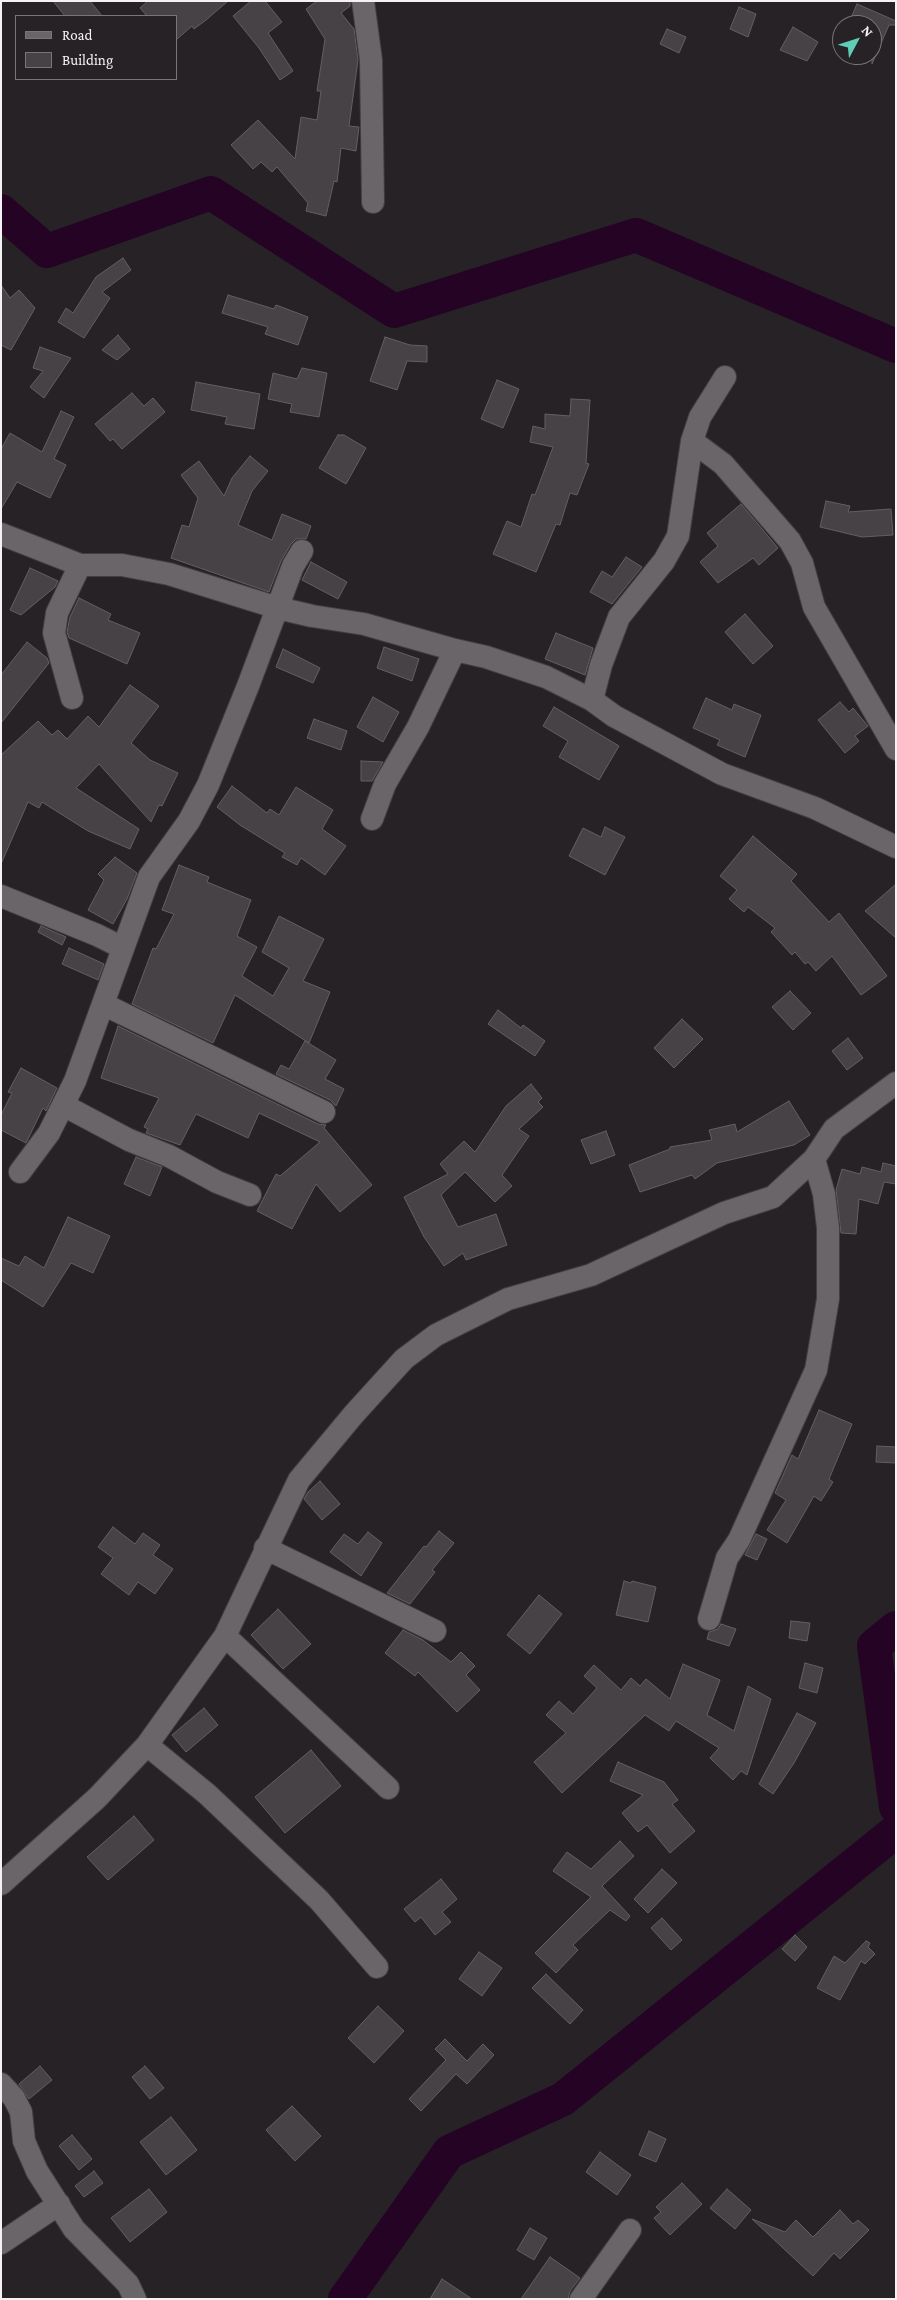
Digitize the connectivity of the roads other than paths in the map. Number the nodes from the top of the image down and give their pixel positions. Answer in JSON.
{"nodes":[{"id":1,"x":363,"y":1,"type":"edge"},
{"id":2,"x":372,"y":202,"type":"dead end"},
{"id":3,"x":724,"y":377,"type":"dead end"},
{"id":4,"x":692,"y":440,"type":"junction"},
{"id":5,"x":1,"y":534,"type":"edge"},
{"id":6,"x":302,"y":551,"type":"dead end"},
{"id":7,"x":80,"y":565,"type":"junction"},
{"id":8,"x":278,"y":608,"type":"junction"},
{"id":9,"x":455,"y":650,"type":"junction"},
{"id":10,"x":72,"y":698,"type":"dead end"},
{"id":11,"x":592,"y":700,"type":"junction"},
{"id":12,"x":896,"y":749,"type":"edge"},
{"id":13,"x":372,"y":819,"type":"dead end"},
{"id":14,"x":896,"y":847,"type":"edge"},
{"id":15,"x":1,"y":896,"type":"edge"},
{"id":16,"x":123,"y":948,"type":"junction"},
{"id":17,"x":103,"y":1004,"type":"junction"},
{"id":18,"x":896,"y":1082,"type":"edge"},
{"id":19,"x":63,"y":1105,"type":"junction"},
{"id":20,"x":324,"y":1112,"type":"dead end"},
{"id":21,"x":814,"y":1159,"type":"junction"},
{"id":22,"x":20,"y":1172,"type":"dead end"},
{"id":23,"x":250,"y":1195,"type":"dead end"},
{"id":24,"x":266,"y":1548,"type":"junction"},
{"id":25,"x":709,"y":1619,"type":"dead end"},
{"id":26,"x":435,"y":1631,"type":"dead end"},
{"id":27,"x":225,"y":1636,"type":"junction"},
{"id":28,"x":147,"y":1745,"type":"junction"},
{"id":29,"x":388,"y":1788,"type":"dead end"},
{"id":30,"x":1,"y":1884,"type":"edge"},
{"id":31,"x":377,"y":1967,"type":"dead end"},
{"id":32,"x":1,"y":2084,"type":"edge"},
{"id":33,"x":59,"y":2204,"type":"junction"},
{"id":34,"x":630,"y":2230,"type":"dead end"},
{"id":35,"x":1,"y":2243,"type":"edge"},
{"id":36,"x":136,"y":2299,"type":"edge"},
{"id":37,"x":581,"y":2299,"type":"edge"}],
"edges":[{"from":1,"to":2,"type":"street"},
{"from":3,"to":4,"type":"street"},
{"from":4,"to":11,"type":"street"},
{"from":4,"to":12,"type":"street"},
{"from":5,"to":7,"type":"street"},
{"from":6,"to":8,"type":"street"},
{"from":7,"to":8,"type":"street"},
{"from":7,"to":10,"type":"street"},
{"from":8,"to":9,"type":"street"},
{"from":8,"to":16,"type":"street"},
{"from":9,"to":11,"type":"street"},
{"from":9,"to":13,"type":"street"},
{"from":11,"to":14,"type":"street"},
{"from":15,"to":16,"type":"street"},
{"from":16,"to":17,"type":"street"},
{"from":17,"to":19,"type":"street"},
{"from":17,"to":20,"type":"street"},
{"from":18,"to":21,"type":"street"},
{"from":19,"to":22,"type":"street"},
{"from":19,"to":23,"type":"street"},
{"from":21,"to":24,"type":"street"},
{"from":21,"to":25,"type":"street"},
{"from":24,"to":26,"type":"street"},
{"from":24,"to":27,"type":"street"},
{"from":27,"to":28,"type":"street"},
{"from":27,"to":29,"type":"street"},
{"from":28,"to":30,"type":"street"},
{"from":28,"to":31,"type":"street"},
{"from":32,"to":33,"type":"street"},
{"from":33,"to":35,"type":"street"},
{"from":33,"to":36,"type":"street"},
{"from":34,"to":37,"type":"street"}]}
